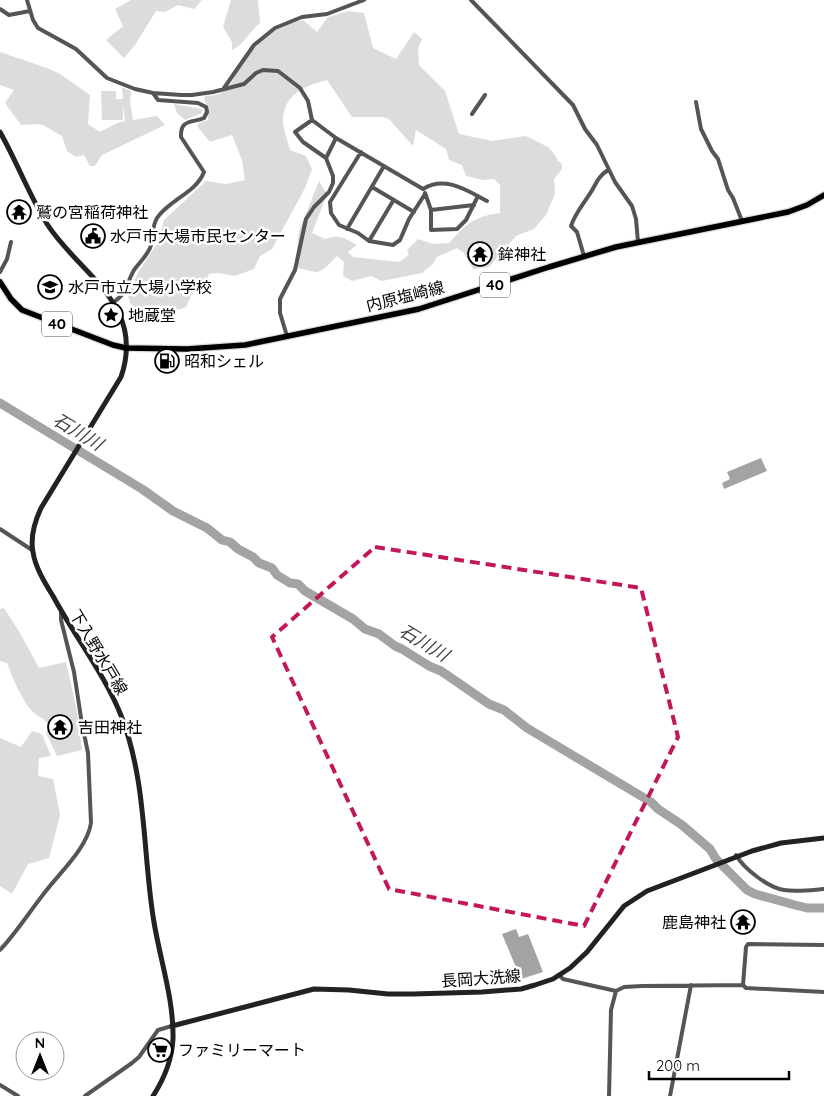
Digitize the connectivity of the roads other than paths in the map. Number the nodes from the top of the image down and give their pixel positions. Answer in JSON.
{"nodes":[{"id":1,"x":27,"y":0,"type":"edge"},
{"id":2,"x":364,"y":0,"type":"edge"},
{"id":3,"x":471,"y":0,"type":"edge"},
{"id":4,"x":0,"y":9,"type":"edge"},
{"id":5,"x":30,"y":11,"type":"junction"},
{"id":6,"x":224,"y":88,"type":"junction"},
{"id":7,"x":153,"y":93,"type":"junction"},
{"id":8,"x":485,"y":95,"type":"dead end"},
{"id":9,"x":696,"y":102,"type":"dead end"},
{"id":10,"x":472,"y":114,"type":"dead end"},
{"id":11,"x":312,"y":120,"type":"junction"},
{"id":12,"x":0,"y":132,"type":"edge"},
{"id":13,"x":336,"y":138,"type":"junction"},
{"id":14,"x":361,"y":152,"type":"junction"},
{"id":15,"x":326,"y":158,"type":"junction"},
{"id":16,"x":384,"y":166,"type":"junction"},
{"id":17,"x":608,"y":170,"type":"junction"},
{"id":18,"x":372,"y":187,"type":"junction"},
{"id":19,"x":423,"y":189,"type":"junction"},
{"id":20,"x":425,"y":194,"type":"junction"},
{"id":21,"x":824,"y":195,"type":"edge"},
{"id":22,"x":478,"y":196,"type":"junction"},
{"id":23,"x":393,"y":201,"type":"junction"},
{"id":24,"x":487,"y":201,"type":"dead end"},
{"id":25,"x":474,"y":206,"type":"junction"},
{"id":26,"x":431,"y":210,"type":"junction"},
{"id":27,"x":414,"y":212,"type":"junction"},
{"id":28,"x":742,"y":221,"type":"junction"},
{"id":29,"x":347,"y":229,"type":"junction"},
{"id":30,"x":369,"y":241,"type":"junction"},
{"id":31,"x":11,"y":242,"type":"dead end"},
{"id":32,"x":638,"y":242,"type":"junction"},
{"id":33,"x":584,"y":256,"type":"junction"},
{"id":34,"x":0,"y":272,"type":"edge"},
{"id":35,"x":0,"y":282,"type":"edge"},
{"id":36,"x":114,"y":302,"type":"junction"},
{"id":37,"x":287,"y":336,"type":"junction"},
{"id":38,"x":126,"y":348,"type":"junction"},
{"id":39,"x":0,"y":529,"type":"edge"},
{"id":40,"x":32,"y":550,"type":"junction"},
{"id":41,"x":61,"y":612,"type":"junction"},
{"id":42,"x":824,"y":838,"type":"edge"},
{"id":43,"x":734,"y":856,"type":"junction"},
{"id":44,"x":824,"y":889,"type":"edge"},
{"id":45,"x":824,"y":945,"type":"edge"},
{"id":46,"x":0,"y":950,"type":"edge"},
{"id":47,"x":559,"y":975,"type":"junction"},
{"id":48,"x":692,"y":985,"type":"junction"},
{"id":49,"x":743,"y":985,"type":"junction"},
{"id":50,"x":612,"y":990,"type":"junction"},
{"id":51,"x":824,"y":992,"type":"edge"},
{"id":52,"x":172,"y":1026,"type":"junction"},
{"id":53,"x":0,"y":1085,"type":"edge"},
{"id":54,"x":18,"y":1096,"type":"edge"},
{"id":55,"x":85,"y":1096,"type":"edge"},
{"id":56,"x":153,"y":1096,"type":"edge"},
{"id":57,"x":609,"y":1096,"type":"edge"},
{"id":58,"x":670,"y":1096,"type":"edge"}],
"edges":[{"from":1,"to":5,"type":"street"},
{"from":2,"to":6,"type":"street"},
{"from":3,"to":17,"type":"street"},
{"from":4,"to":5,"type":"street"},
{"from":5,"to":7,"type":"street"},
{"from":6,"to":7,"type":"street"},
{"from":6,"to":11,"type":"street"},
{"from":7,"to":36,"type":"street"},
{"from":8,"to":10,"type":"street"},
{"from":9,"to":28,"type":"street"},
{"from":11,"to":13,"type":"street"},
{"from":11,"to":15,"type":"street"},
{"from":12,"to":36,"type":"main road","name":"下入野水戸線"},
{"from":13,"to":14,"type":"street"},
{"from":13,"to":15,"type":"street"},
{"from":14,"to":16,"type":"street"},
{"from":14,"to":29,"type":"street"},
{"from":15,"to":37,"type":"street"},
{"from":16,"to":18,"type":"street"},
{"from":16,"to":19,"type":"street"},
{"from":17,"to":32,"type":"street"},
{"from":17,"to":33,"type":"street"},
{"from":18,"to":23,"type":"street"},
{"from":18,"to":29,"type":"street"},
{"from":19,"to":20,"type":"street"},
{"from":19,"to":22,"type":"street"},
{"from":20,"to":26,"type":"street"},
{"from":20,"to":27,"type":"street"},
{"from":21,"to":28,"type":"main road","name":"内原塩崎線","number":"40"},
{"from":22,"to":24,"type":"street"},
{"from":22,"to":25,"type":"street"},
{"from":23,"to":27,"type":"street"},
{"from":23,"to":30,"type":"street"},
{"from":25,"to":26,"type":"street"},
{"from":25,"to":26,"type":"street"},
{"from":27,"to":30,"type":"street"},
{"from":28,"to":32,"type":"main road","name":"内原塩崎線","number":"40"},
{"from":29,"to":30,"type":"street"},
{"from":31,"to":34,"type":"street"},
{"from":32,"to":33,"type":"main road","name":"内原塩崎線","number":"40"},
{"from":33,"to":37,"type":"main road","name":"内原塩崎線","number":"40"},
{"from":35,"to":38,"type":"main road","name":"内原塩崎線","number":"40"},
{"from":36,"to":38,"type":"main road","name":"下入野水戸線"},
{"from":37,"to":38,"type":"main road","name":"内原塩崎線","number":"40"},
{"from":38,"to":40,"type":"main road","name":"下入野水戸線"},
{"from":39,"to":40,"type":"street"},
{"from":40,"to":41,"type":"main road","name":"下入野水戸線"},
{"from":41,"to":46,"type":"street"},
{"from":41,"to":52,"type":"main road","name":"下入野水戸線"},
{"from":42,"to":43,"type":"main road","name":"長岡大洗線"},
{"from":43,"to":44,"type":"street"},
{"from":43,"to":47,"type":"main road","name":"長岡大洗線"},
{"from":45,"to":49,"type":"street"},
{"from":47,"to":50,"type":"street"},
{"from":47,"to":52,"type":"main road","name":"長岡大洗線"},
{"from":48,"to":49,"type":"street"},
{"from":48,"to":50,"type":"street"},
{"from":48,"to":58,"type":"street"},
{"from":49,"to":51,"type":"street"},
{"from":50,"to":57,"type":"street"},
{"from":52,"to":55,"type":"street"},
{"from":52,"to":56,"type":"main road"},
{"from":53,"to":54,"type":"street"}]}
